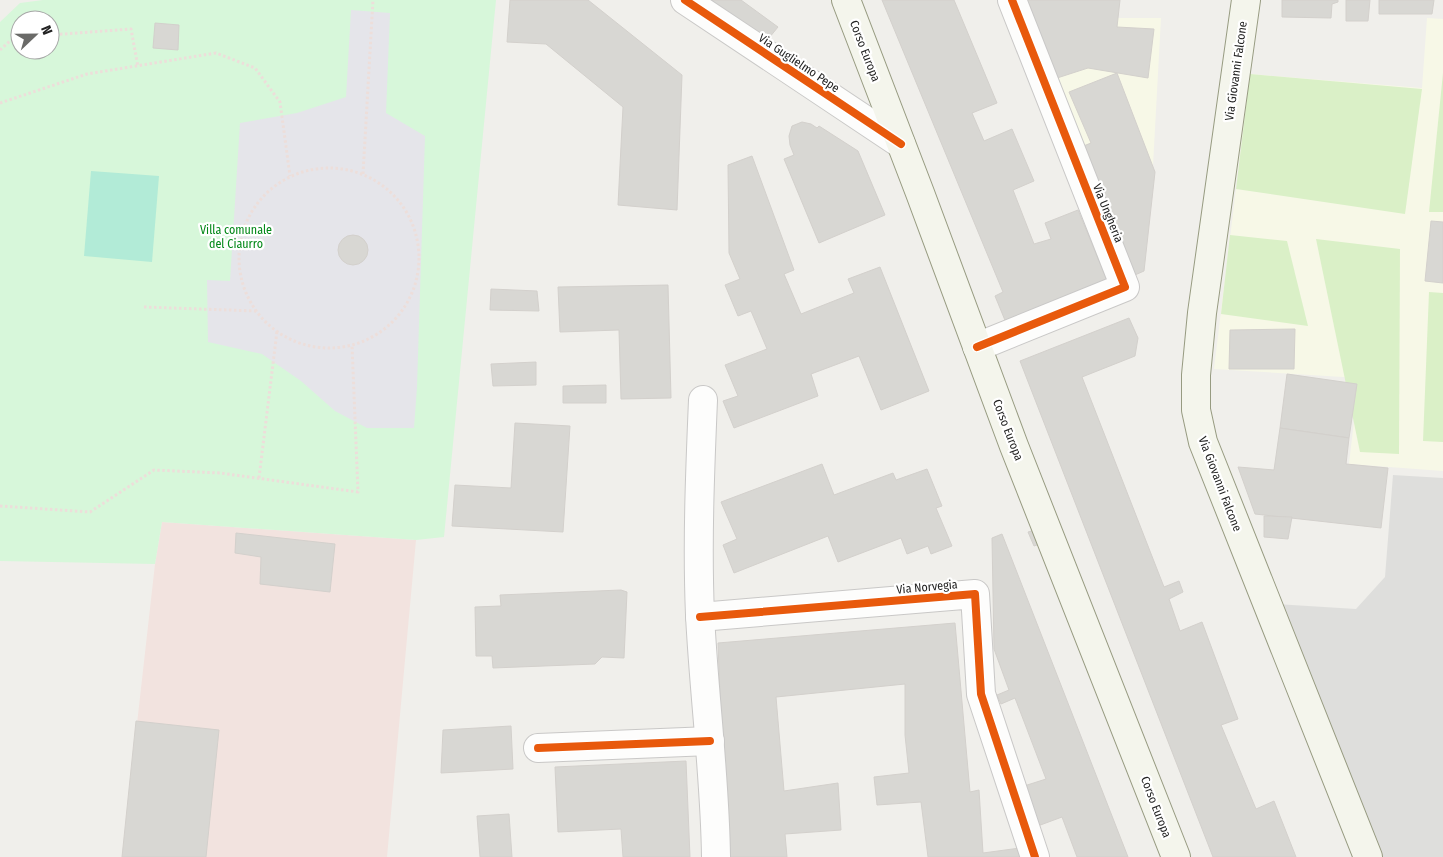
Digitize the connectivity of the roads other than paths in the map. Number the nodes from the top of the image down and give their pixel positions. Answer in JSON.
{"nodes":[{"id":1,"x":685,"y":0,"type":"edge"},
{"id":2,"x":846,"y":0,"type":"edge"},
{"id":3,"x":1012,"y":0,"type":"edge"},
{"id":4,"x":1246,"y":0,"type":"edge"},
{"id":5,"x":901,"y":144,"type":"junction"},
{"id":6,"x":977,"y":346,"type":"junction"},
{"id":7,"x":703,"y":400,"type":"dead end"},
{"id":8,"x":700,"y":617,"type":"junction"},
{"id":9,"x":710,"y":741,"type":"junction"},
{"id":10,"x":538,"y":748,"type":"dead end"},
{"id":11,"x":716,"y":857,"type":"edge"},
{"id":12,"x":1034,"y":857,"type":"edge"},
{"id":13,"x":1176,"y":857,"type":"edge"},
{"id":14,"x":1368,"y":857,"type":"edge"}],
"edges":[{"from":1,"to":5,"type":"street","name":"Via Guglielmo Pepe"},
{"from":2,"to":5,"type":"main road","name":"Corso Europa"},
{"from":3,"to":6,"type":"street","name":"Via Ungheria"},
{"from":4,"to":14,"type":"main road","name":"Via Giovanni Falcone"},
{"from":5,"to":6,"type":"main road","name":"Corso Europa"},
{"from":6,"to":13,"type":"main road","name":"Corso Europa"},
{"from":7,"to":8,"type":"street"},
{"from":8,"to":9,"type":"street"},
{"from":8,"to":12,"type":"street","name":"Via Norvegia"},
{"from":9,"to":10,"type":"street"},
{"from":9,"to":11,"type":"street"}]}
